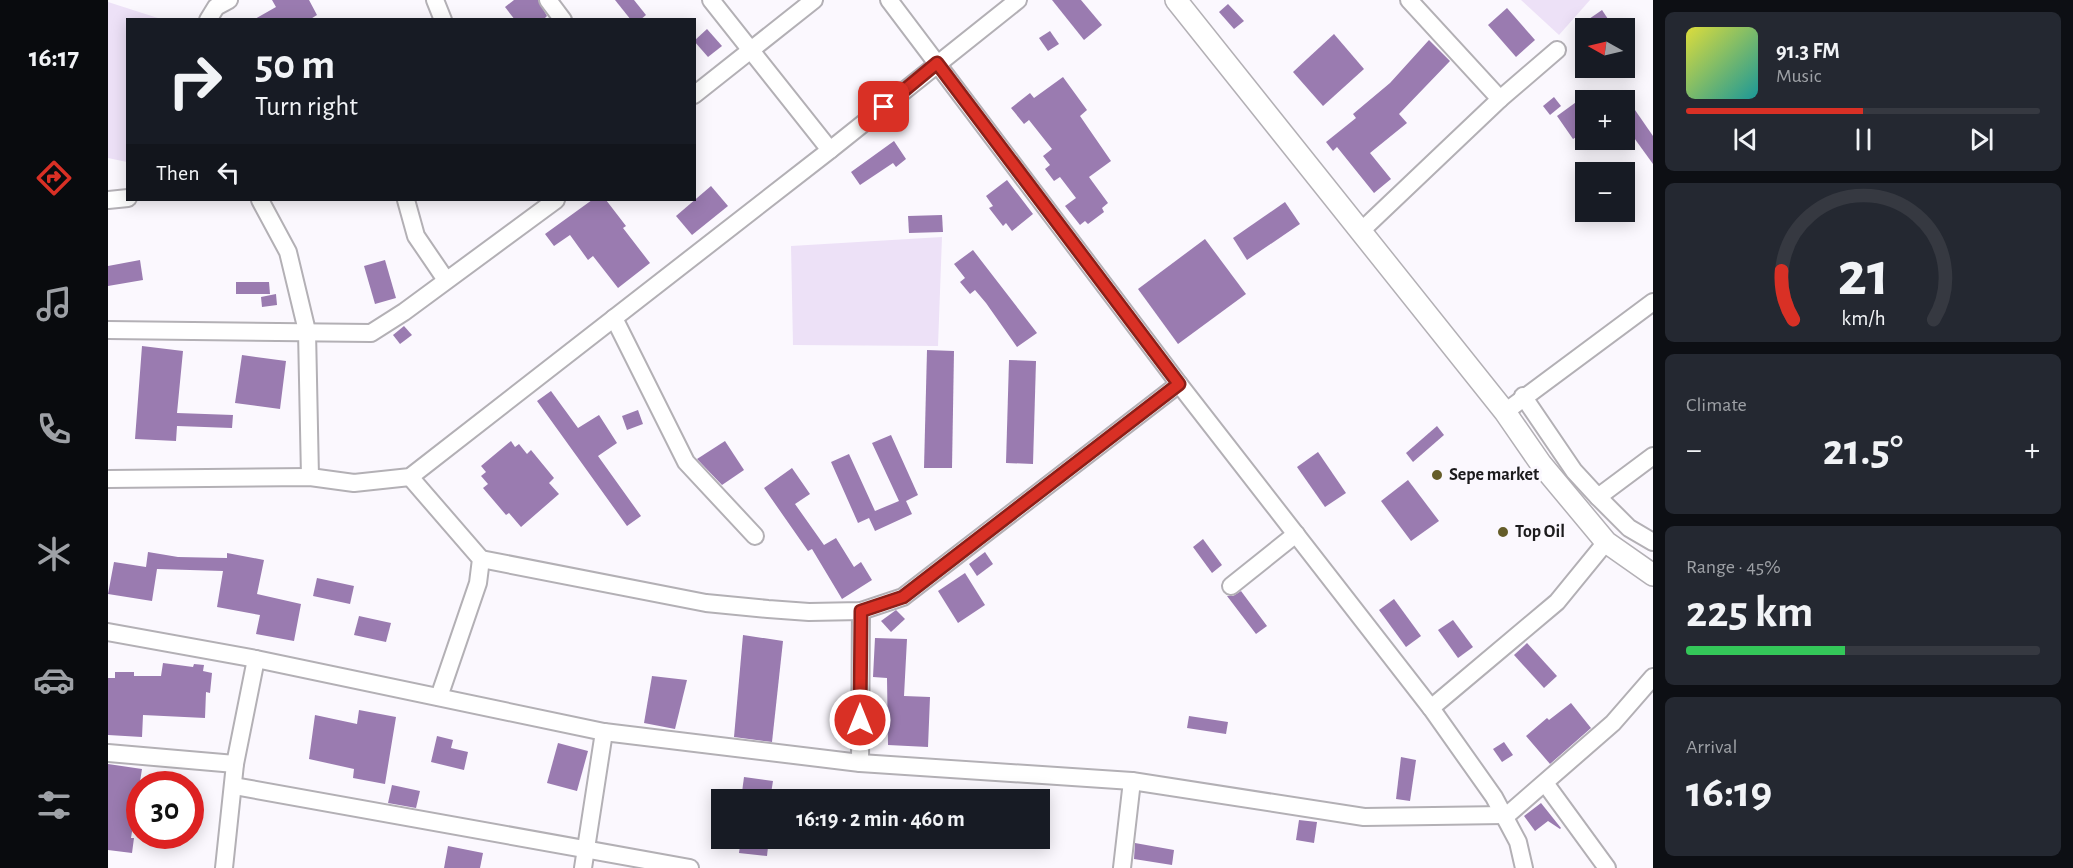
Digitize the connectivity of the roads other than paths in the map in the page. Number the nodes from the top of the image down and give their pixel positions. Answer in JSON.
{"nodes":[{"id":1,"x":229,"y":0,"type":"edge"},
{"id":2,"x":435,"y":0,"type":"edge"},
{"id":3,"x":548,"y":0,"type":"edge"},
{"id":4,"x":711,"y":0,"type":"edge"},
{"id":5,"x":814,"y":0,"type":"edge"},
{"id":6,"x":889,"y":0,"type":"edge"},
{"id":7,"x":1018,"y":0,"type":"edge"},
{"id":8,"x":1176,"y":0,"type":"edge"},
{"id":9,"x":1409,"y":0,"type":"edge"},
{"id":10,"x":209,"y":18,"type":"edge"},
{"id":11,"x":442,"y":18,"type":"edge"},
{"id":12,"x":562,"y":18,"type":"edge"},
{"id":13,"x":1557,"y":50,"type":"dead end"},
{"id":14,"x":750,"y":51,"type":"junction"},
{"id":15,"x":937,"y":63,"type":"junction"},
{"id":16,"x":696,"y":93,"type":"edge"},
{"id":17,"x":1500,"y":99,"type":"junction"},
{"id":18,"x":830,"y":150,"type":"junction"},
{"id":19,"x":126,"y":198,"type":"edge"},
{"id":20,"x":108,"y":200,"type":"edge"},
{"id":21,"x":261,"y":201,"type":"edge"},
{"id":22,"x":406,"y":201,"type":"edge"},
{"id":23,"x":555,"y":201,"type":"edge"},
{"id":24,"x":1361,"y":231,"type":"junction"},
{"id":25,"x":446,"y":280,"type":"junction"},
{"id":26,"x":1653,"y":302,"type":"edge"},
{"id":27,"x":614,"y":318,"type":"junction"},
{"id":28,"x":108,"y":330,"type":"edge"},
{"id":29,"x":308,"y":331,"type":"junction"},
{"id":30,"x":1179,"y":384,"type":"junction"},
{"id":31,"x":1523,"y":396,"type":"junction"},
{"id":32,"x":1505,"y":412,"type":"junction"},
{"id":33,"x":1653,"y":456,"type":"edge"},
{"id":34,"x":310,"y":477,"type":"junction"},
{"id":35,"x":410,"y":477,"type":"junction"},
{"id":36,"x":108,"y":479,"type":"edge"},
{"id":37,"x":1598,"y":497,"type":"junction"},
{"id":38,"x":1296,"y":534,"type":"junction"},
{"id":39,"x":755,"y":536,"type":"dead end"},
{"id":40,"x":1606,"y":542,"type":"junction"},
{"id":41,"x":1653,"y":542,"type":"edge"},
{"id":42,"x":481,"y":559,"type":"junction"},
{"id":43,"x":1653,"y":575,"type":"edge"},
{"id":44,"x":1231,"y":586,"type":"dead end"},
{"id":45,"x":861,"y":611,"type":"junction"},
{"id":46,"x":108,"y":632,"type":"edge"},
{"id":47,"x":256,"y":659,"type":"junction"},
{"id":48,"x":1653,"y":677,"type":"edge"},
{"id":49,"x":438,"y":697,"type":"junction"},
{"id":50,"x":1431,"y":708,"type":"junction"},
{"id":51,"x":604,"y":732,"type":"junction"},
{"id":52,"x":108,"y":753,"type":"edge"},
{"id":53,"x":860,"y":763,"type":"junction"},
{"id":54,"x":235,"y":764,"type":"junction"},
{"id":55,"x":1132,"y":781,"type":"junction"},
{"id":56,"x":1545,"y":783,"type":"junction"},
{"id":57,"x":234,"y":786,"type":"junction"},
{"id":58,"x":1504,"y":816,"type":"junction"},
{"id":59,"x":586,"y":851,"type":"junction"},
{"id":60,"x":224,"y":868,"type":"edge"},
{"id":61,"x":583,"y":868,"type":"edge"},
{"id":62,"x":690,"y":868,"type":"edge"},
{"id":63,"x":1122,"y":868,"type":"edge"},
{"id":64,"x":1524,"y":868,"type":"edge"},
{"id":65,"x":1607,"y":868,"type":"edge"}],
"edges":[{"from":1,"to":10,"type":"street"},
{"from":2,"to":11,"type":"street"},
{"from":3,"to":12,"type":"street"},
{"from":4,"to":14,"type":"street"},
{"from":5,"to":14,"type":"street"},
{"from":6,"to":15,"type":"street"},
{"from":7,"to":15,"type":"street"},
{"from":8,"to":24,"type":"street"},
{"from":9,"to":17,"type":"street"},
{"from":13,"to":17,"type":"street"},
{"from":14,"to":16,"type":"street"},
{"from":14,"to":18,"type":"street"},
{"from":15,"to":18,"type":"street"},
{"from":15,"to":30,"type":"street"},
{"from":17,"to":24,"type":"street"},
{"from":18,"to":27,"type":"street"},
{"from":19,"to":20,"type":"street"},
{"from":21,"to":29,"type":"street"},
{"from":22,"to":25,"type":"street"},
{"from":23,"to":25,"type":"street"},
{"from":24,"to":32,"type":"street"},
{"from":25,"to":29,"type":"street"},
{"from":26,"to":31,"type":"street"},
{"from":27,"to":35,"type":"street"},
{"from":27,"to":39,"type":"street"},
{"from":28,"to":29,"type":"street"},
{"from":29,"to":34,"type":"street"},
{"from":30,"to":38,"type":"street"},
{"from":30,"to":45,"type":"street"},
{"from":31,"to":32,"type":"street"},
{"from":31,"to":37,"type":"street"},
{"from":32,"to":40,"type":"street"},
{"from":33,"to":37,"type":"street"},
{"from":34,"to":35,"type":"street"},
{"from":34,"to":36,"type":"street"},
{"from":35,"to":42,"type":"street"},
{"from":37,"to":41,"type":"street"},
{"from":38,"to":44,"type":"street"},
{"from":38,"to":50,"type":"street"},
{"from":40,"to":43,"type":"street"},
{"from":40,"to":50,"type":"street"},
{"from":42,"to":45,"type":"street"},
{"from":42,"to":49,"type":"street"},
{"from":45,"to":53,"type":"street"},
{"from":46,"to":47,"type":"street"},
{"from":47,"to":49,"type":"street"},
{"from":47,"to":54,"type":"street"},
{"from":48,"to":56,"type":"street"},
{"from":49,"to":51,"type":"street"},
{"from":50,"to":58,"type":"street"},
{"from":51,"to":53,"type":"street"},
{"from":51,"to":59,"type":"street"},
{"from":52,"to":54,"type":"street"},
{"from":53,"to":55,"type":"street"},
{"from":54,"to":57,"type":"street"},
{"from":55,"to":58,"type":"street"},
{"from":55,"to":63,"type":"street"},
{"from":56,"to":58,"type":"street"},
{"from":56,"to":65,"type":"street"},
{"from":57,"to":59,"type":"street"},
{"from":57,"to":60,"type":"street"},
{"from":58,"to":64,"type":"street"},
{"from":59,"to":61,"type":"street"},
{"from":59,"to":62,"type":"street"}]}
